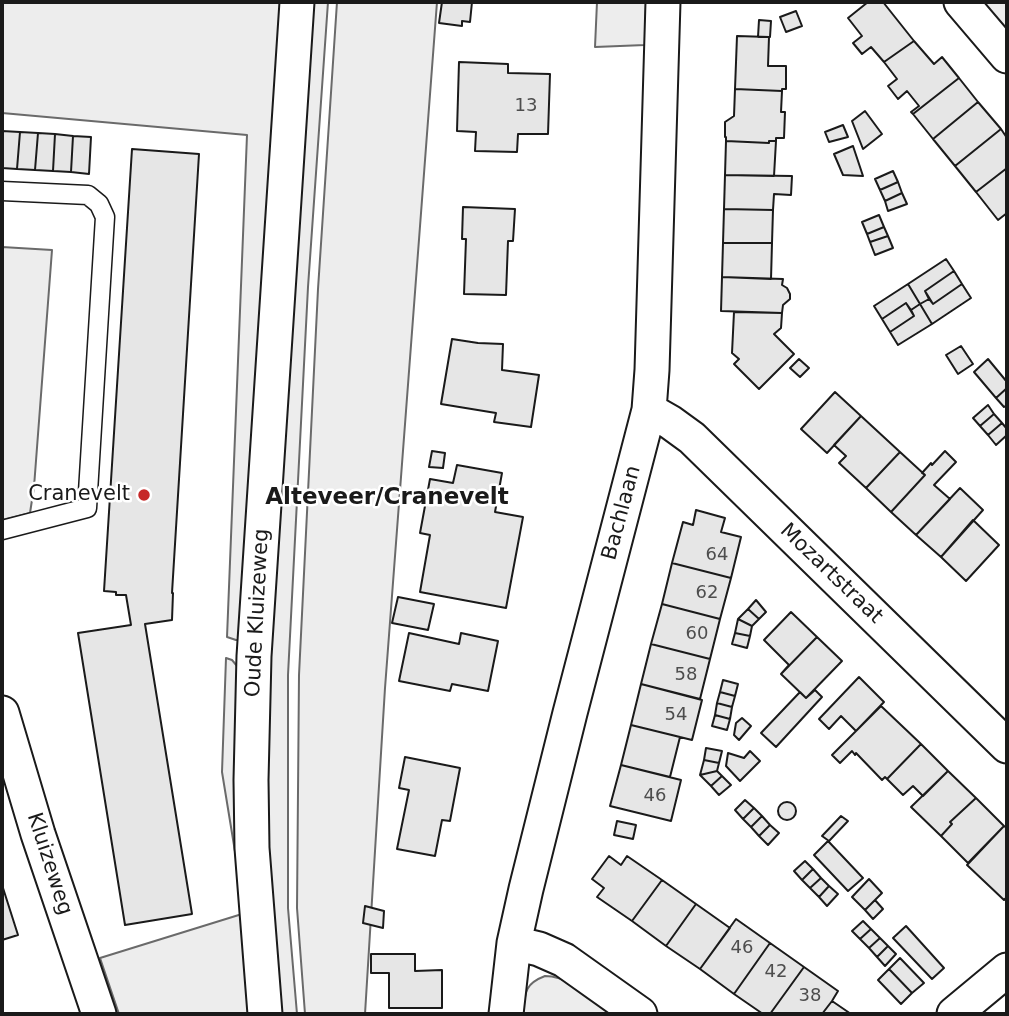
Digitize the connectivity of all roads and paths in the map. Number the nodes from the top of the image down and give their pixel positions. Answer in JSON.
{"nodes":[{"id":1,"x":297,"y":2,"type":"edge"},
{"id":2,"x":663,"y":2,"type":"edge"},
{"id":3,"x":961,"y":2,"type":"edge"},
{"id":4,"x":1007,"y":56,"type":"edge"},
{"id":5,"x":2,"y":191,"type":"edge"},
{"id":6,"x":649,"y":410,"type":"junction"},
{"id":7,"x":2,"y":530,"type":"edge"},
{"id":8,"x":2,"y":713,"type":"edge"},
{"id":9,"x":1007,"y":746,"type":"edge"},
{"id":10,"x":514,"y":943,"type":"junction"},
{"id":11,"x":1007,"y":970,"type":"edge"},
{"id":12,"x":99,"y":1014,"type":"edge"},
{"id":13,"x":265,"y":1014,"type":"edge"},
{"id":14,"x":506,"y":1014,"type":"edge"},
{"id":15,"x":640,"y":1014,"type":"edge"},
{"id":16,"x":954,"y":1014,"type":"edge"}],
"edges":[{"from":1,"to":13,"type":"street","name":"Oude Kluizeweg"},
{"from":2,"to":6,"type":"street","name":"Bachlaan"},
{"from":3,"to":4,"type":"street"},
{"from":5,"to":7,"type":"lane"},
{"from":6,"to":9,"type":"street","name":"Mozartstraat"},
{"from":6,"to":10,"type":"street","name":"Bachlaan"},
{"from":8,"to":12,"type":"street","name":"Kluizeweg"},
{"from":10,"to":14,"type":"street","name":"Bachlaan"},
{"from":10,"to":15,"type":"street"},
{"from":11,"to":16,"type":"street"}]}
